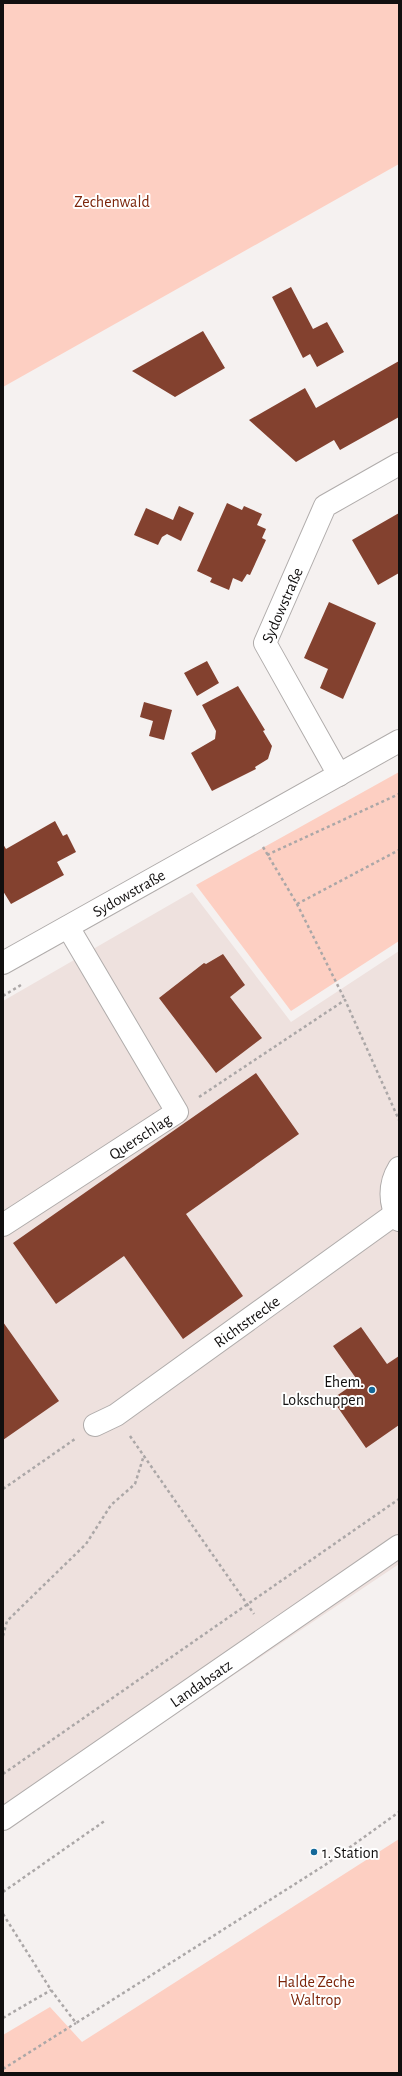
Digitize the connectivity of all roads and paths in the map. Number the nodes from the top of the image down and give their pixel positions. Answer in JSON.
{"nodes":[{"id":1,"x":399,"y":464,"type":"edge"},
{"id":2,"x":399,"y":741,"type":"edge"},
{"id":3,"x":339,"y":775,"type":"junction"},
{"id":4,"x":399,"y":794,"type":"edge"},
{"id":5,"x":251,"y":825,"type":"junction"},
{"id":6,"x":399,"y":850,"type":"edge"},
{"id":7,"x":267,"y":854,"type":"junction"},
{"id":8,"x":297,"y":904,"type":"junction"},
{"id":9,"x":68,"y":927,"type":"junction"},
{"id":10,"x":3,"y":963,"type":"edge"},
{"id":11,"x":345,"y":1000,"type":"junction"},
{"id":12,"x":177,"y":1112,"type":"junction"},
{"id":13,"x":399,"y":1120,"type":"edge"},
{"id":14,"x":399,"y":1168,"type":"edge"},
{"id":15,"x":397,"y":1217,"type":"edge"},
{"id":16,"x":3,"y":1225,"type":"edge"},
{"id":17,"x":116,"y":1415,"type":"junction"},
{"id":18,"x":95,"y":1425,"type":"joint"},
{"id":19,"x":144,"y":1455,"type":"junction"},
{"id":20,"x":3,"y":1489,"type":"edge"},
{"id":21,"x":399,"y":1499,"type":"edge"},
{"id":22,"x":399,"y":1546,"type":"edge"},
{"id":23,"x":248,"y":1604,"type":"junction"},
{"id":24,"x":3,"y":1636,"type":"edge"},
{"id":25,"x":268,"y":1637,"type":"junction"},
{"id":26,"x":3,"y":1774,"type":"edge"},
{"id":27,"x":399,"y":1812,"type":"edge"},
{"id":28,"x":3,"y":1819,"type":"edge"},
{"id":29,"x":106,"y":1820,"type":"dead end"},
{"id":30,"x":3,"y":1892,"type":"edge"},
{"id":31,"x":3,"y":1914,"type":"edge"},
{"id":32,"x":51,"y":1990,"type":"junction"},
{"id":33,"x":3,"y":2018,"type":"edge"},
{"id":34,"x":76,"y":2023,"type":"junction"},
{"id":35,"x":3,"y":2069,"type":"edge"}],
"edges":[{"from":1,"to":3,"type":"street","name":"Sydowstraße"},
{"from":2,"to":3,"type":"street","name":"Sydowstraße"},
{"from":3,"to":5,"type":"street","name":"Sydowstraße"},
{"from":4,"to":7,"type":"path"},
{"from":5,"to":7,"type":"path"},
{"from":5,"to":9,"type":"street","name":"Sydowstraße"},
{"from":6,"to":8,"type":"path"},
{"from":7,"to":8,"type":"path"},
{"from":8,"to":11,"type":"path"},
{"from":9,"to":10,"type":"street","name":"Sydowstraße"},
{"from":9,"to":12,"type":"street","name":"Querschlag"},
{"from":11,"to":12,"type":"path"},
{"from":11,"to":13,"type":"path"},
{"from":12,"to":16,"type":"street","name":"Querschlag"},
{"from":14,"to":15,"type":"street","name":"Richtstrecke"},
{"from":15,"to":17,"type":"street","name":"Richtstrecke"},
{"from":17,"to":18,"type":"street","name":"Richtstrecke"},
{"from":17,"to":19,"type":"path"},
{"from":18,"to":20,"type":"path"},
{"from":19,"to":23,"type":"path"},
{"from":19,"to":24,"type":"path"},
{"from":21,"to":23,"type":"path"},
{"from":22,"to":25,"type":"street","name":"Landabsatz"},
{"from":23,"to":25,"type":"path"},
{"from":23,"to":26,"type":"path"},
{"from":25,"to":28,"type":"street","name":"Landabsatz"},
{"from":27,"to":34,"type":"path"},
{"from":29,"to":30,"type":"path"},
{"from":31,"to":32,"type":"path"},
{"from":32,"to":33,"type":"path"},
{"from":32,"to":34,"type":"path"},
{"from":34,"to":35,"type":"path"}]}
